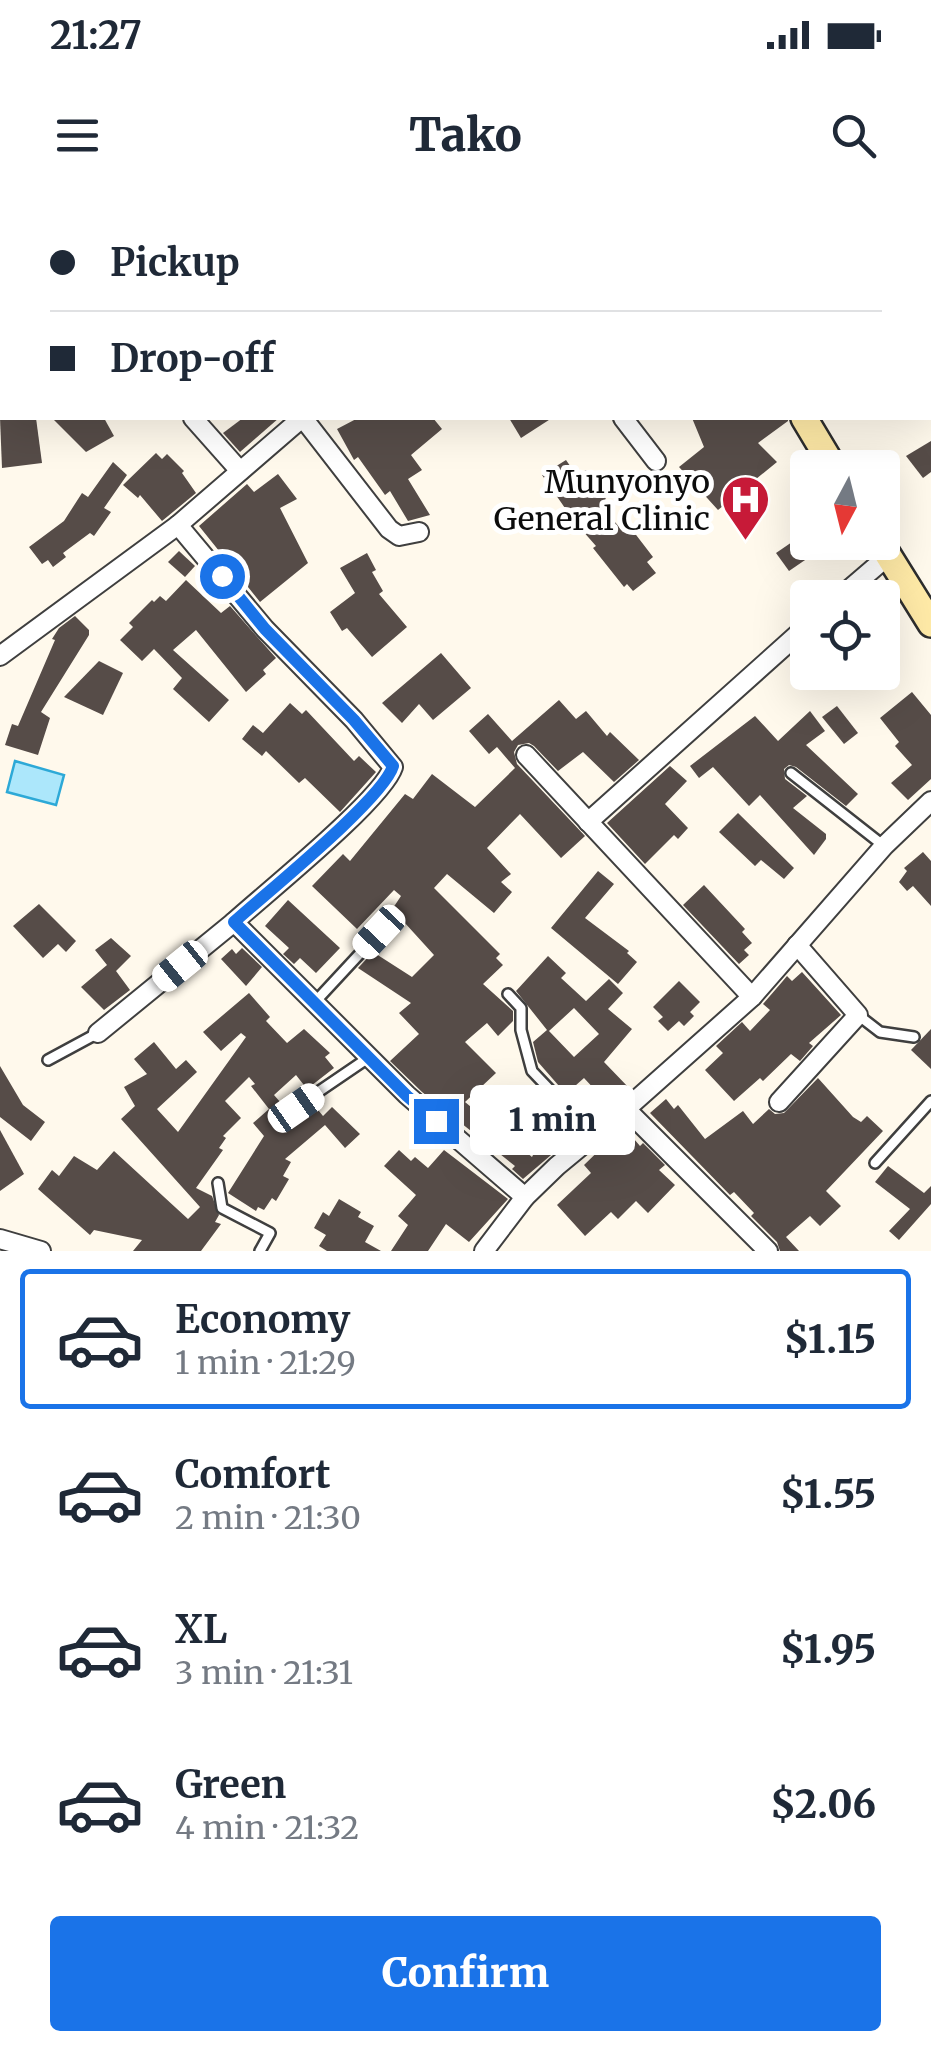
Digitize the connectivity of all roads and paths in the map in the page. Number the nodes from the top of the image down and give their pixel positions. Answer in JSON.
{"nodes":[{"id":1,"x":195,"y":420,"type":"edge"},
{"id":2,"x":301,"y":420,"type":"edge"},
{"id":3,"x":305,"y":420,"type":"edge"},
{"id":4,"x":624,"y":420,"type":"edge"},
{"id":5,"x":805,"y":420,"type":"edge"},
{"id":6,"x":823,"y":450,"type":"edge"},
{"id":7,"x":656,"y":461,"type":"dead end"},
{"id":8,"x":240,"y":471,"type":"junction"},
{"id":9,"x":178,"y":524,"type":"junction"},
{"id":10,"x":419,"y":532,"type":"dead end"},
{"id":11,"x":874,"y":560,"type":"edge"},
{"id":12,"x":891,"y":560,"type":"edge"},
{"id":13,"x":856,"y":580,"type":"edge"},
{"id":14,"x":930,"y":619,"type":"edge"},
{"id":15,"x":790,"y":640,"type":"edge"},
{"id":16,"x":0,"y":656,"type":"edge"},
{"id":17,"x":526,"y":754,"type":"dead end"},
{"id":18,"x":792,"y":773,"type":"dead end"},
{"id":19,"x":931,"y":801,"type":"edge"},
{"id":20,"x":588,"y":822,"type":"junction"},
{"id":21,"x":884,"y":846,"type":"junction"},
{"id":22,"x":234,"y":922,"type":"junction"},
{"id":23,"x":379,"y":932,"type":"dead end"},
{"id":24,"x":797,"y":945,"type":"junction"},
{"id":25,"x":508,"y":994,"type":"dead end"},
{"id":26,"x":752,"y":997,"type":"junction"},
{"id":27,"x":314,"y":1002,"type":"junction"},
{"id":28,"x":858,"y":1015,"type":"junction"},
{"id":29,"x":98,"y":1033,"type":"joint"},
{"id":30,"x":914,"y":1037,"type":"dead end"},
{"id":31,"x":369,"y":1057,"type":"junction"},
{"id":32,"x":48,"y":1060,"type":"dead end"},
{"id":33,"x":931,"y":1101,"type":"edge"},
{"id":34,"x":780,"y":1102,"type":"dead end"},
{"id":35,"x":296,"y":1108,"type":"dead end"},
{"id":36,"x":626,"y":1110,"type":"junction"},
{"id":37,"x":594,"y":1136,"type":"junction"},
{"id":38,"x":876,"y":1163,"type":"dead end"},
{"id":39,"x":218,"y":1182,"type":"dead end"},
{"id":40,"x":524,"y":1197,"type":"junction"},
{"id":41,"x":0,"y":1239,"type":"edge"},
{"id":42,"x":41,"y":1251,"type":"edge"},
{"id":43,"x":260,"y":1251,"type":"edge"},
{"id":44,"x":484,"y":1251,"type":"edge"},
{"id":45,"x":768,"y":1251,"type":"edge"}],
"edges":[{"from":1,"to":8,"type":"street"},
{"from":2,"to":8,"type":"street"},
{"from":3,"to":10,"type":"street"},
{"from":4,"to":7,"type":"street"},
{"from":5,"to":6,"type":"main road"},
{"from":8,"to":9,"type":"street"},
{"from":9,"to":16,"type":"street"},
{"from":9,"to":22,"type":"street"},
{"from":11,"to":13,"type":"street"},
{"from":12,"to":14,"type":"main road"},
{"from":15,"to":20,"type":"street"},
{"from":17,"to":20,"type":"street"},
{"from":18,"to":21,"type":"lane"},
{"from":19,"to":21,"type":"street"},
{"from":20,"to":26,"type":"street"},
{"from":21,"to":24,"type":"street"},
{"from":22,"to":27,"type":"street"},
{"from":22,"to":29,"type":"street"},
{"from":23,"to":27,"type":"lane"},
{"from":24,"to":26,"type":"street"},
{"from":24,"to":28,"type":"street"},
{"from":25,"to":37,"type":"lane"},
{"from":26,"to":36,"type":"street"},
{"from":27,"to":31,"type":"street"},
{"from":28,"to":30,"type":"lane"},
{"from":28,"to":34,"type":"street"},
{"from":29,"to":32,"type":"lane"},
{"from":31,"to":35,"type":"lane"},
{"from":31,"to":40,"type":"street"},
{"from":33,"to":38,"type":"lane"},
{"from":36,"to":37,"type":"street"},
{"from":36,"to":45,"type":"street"},
{"from":37,"to":40,"type":"street"},
{"from":39,"to":43,"type":"lane"},
{"from":40,"to":44,"type":"street"},
{"from":41,"to":42,"type":"street"}]}
